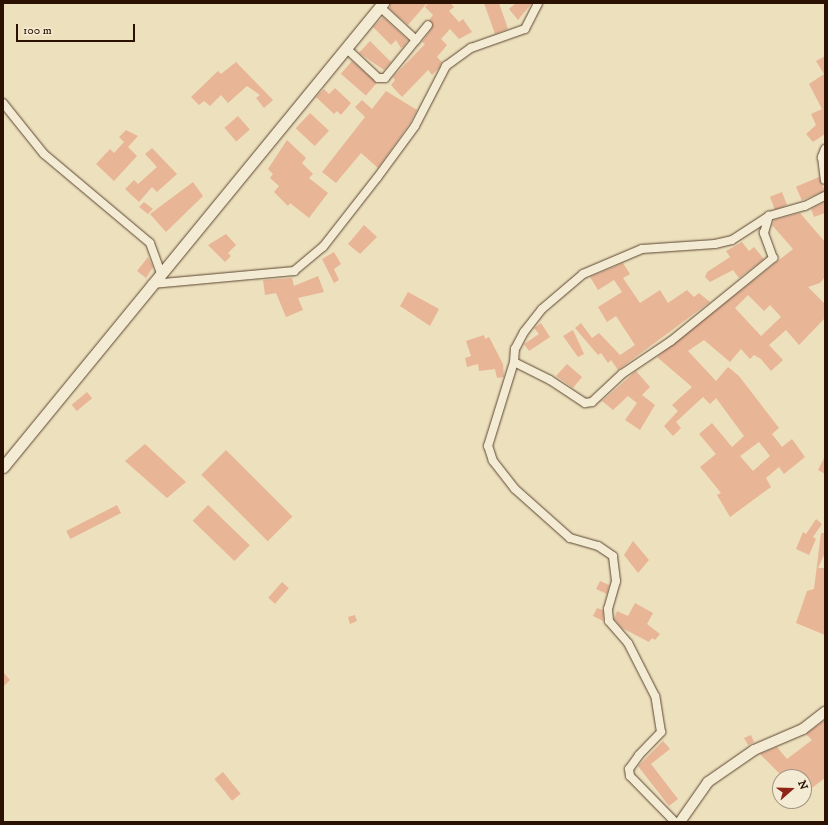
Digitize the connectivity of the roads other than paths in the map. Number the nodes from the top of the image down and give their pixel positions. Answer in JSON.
{"nodes":[{"id":1,"x":538,"y":3,"type":"edge"},
{"id":2,"x":382,"y":5,"type":"edge"},
{"id":3,"x":428,"y":25,"type":"dead end"},
{"id":4,"x":416,"y":40,"type":"junction"},
{"id":5,"x":347,"y":49,"type":"junction"},
{"id":6,"x":3,"y":103,"type":"edge"},
{"id":7,"x":825,"y":149,"type":"edge"},
{"id":8,"x":825,"y":180,"type":"edge"},
{"id":9,"x":825,"y":196,"type":"edge"},
{"id":10,"x":769,"y":216,"type":"junction"},
{"id":11,"x":161,"y":273,"type":"junction"},
{"id":12,"x":152,"y":284,"type":"junction"},
{"id":13,"x":514,"y":362,"type":"junction"},
{"id":14,"x":3,"y":468,"type":"edge"},
{"id":15,"x":825,"y":712,"type":"edge"},
{"id":16,"x":675,"y":822,"type":"edge"},
{"id":17,"x":680,"y":822,"type":"edge"}],
"edges":[{"from":1,"to":12,"type":"street"},
{"from":2,"to":4,"type":"street"},
{"from":2,"to":5,"type":"main road"},
{"from":3,"to":4,"type":"street"},
{"from":4,"to":5,"type":"street"},
{"from":5,"to":11,"type":"main road"},
{"from":6,"to":11,"type":"street"},
{"from":7,"to":8,"type":"street"},
{"from":9,"to":10,"type":"street"},
{"from":10,"to":13,"type":"street"},
{"from":10,"to":13,"type":"street"},
{"from":11,"to":12,"type":"main road"},
{"from":12,"to":14,"type":"main road"},
{"from":13,"to":16,"type":"street"},
{"from":15,"to":17,"type":"street"}]}
